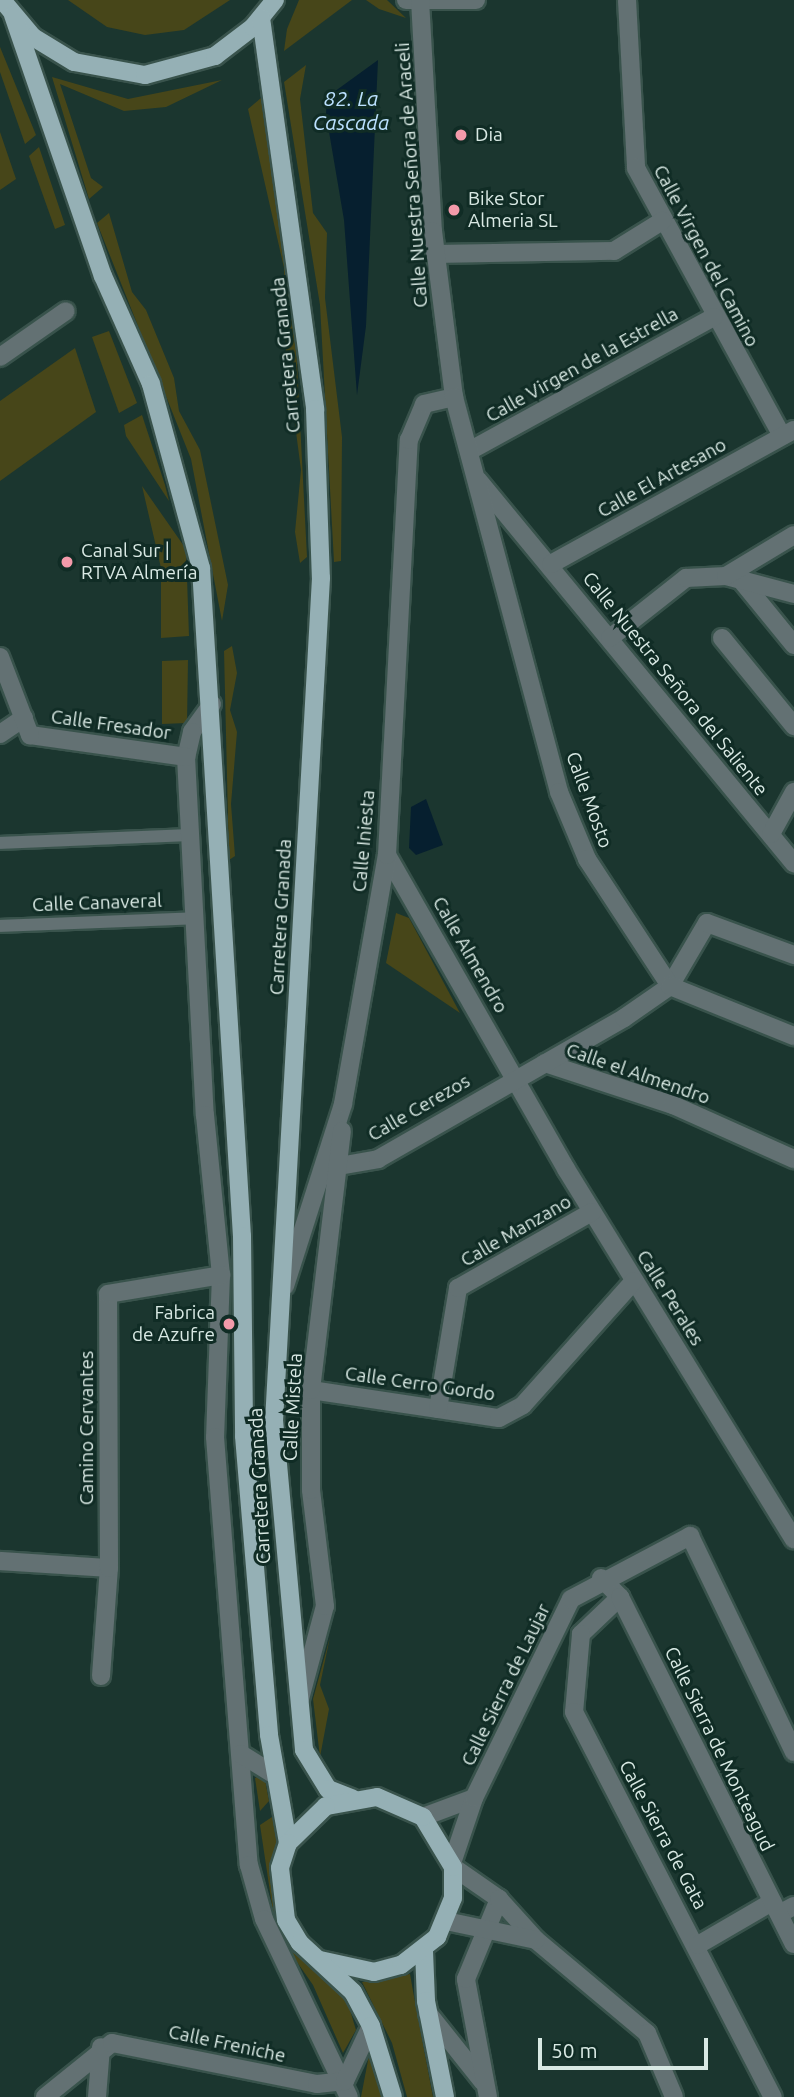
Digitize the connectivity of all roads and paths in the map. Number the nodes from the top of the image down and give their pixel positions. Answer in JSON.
{"nodes":[{"id":1,"x":2,"y":0,"type":"edge"},
{"id":2,"x":275,"y":0,"type":"edge"},
{"id":3,"x":476,"y":0,"type":"edge"},
{"id":4,"x":627,"y":0,"type":"edge"},
{"id":5,"x":416,"y":1,"type":"edge"},
{"id":6,"x":13,"y":15,"type":"junction"},
{"id":7,"x":261,"y":18,"type":"junction"},
{"id":8,"x":662,"y":221,"type":"junction"},
{"id":9,"x":435,"y":254,"type":"junction"},
{"id":10,"x":66,"y":311,"type":"dead end"},
{"id":11,"x":714,"y":317,"type":"junction"},
{"id":12,"x":0,"y":357,"type":"edge"},
{"id":13,"x":454,"y":397,"type":"junction"},
{"id":14,"x":788,"y":433,"type":"edge"},
{"id":15,"x":471,"y":450,"type":"junction"},
{"id":16,"x":478,"y":480,"type":"junction"},
{"id":17,"x":794,"y":535,"type":"edge"},
{"id":18,"x":551,"y":564,"type":"junction"},
{"id":19,"x":734,"y":578,"type":"junction"},
{"id":20,"x":794,"y":594,"type":"edge"},
{"id":21,"x":610,"y":638,"type":"junction"},
{"id":22,"x":722,"y":638,"type":"dead end"},
{"id":23,"x":794,"y":645,"type":"edge"},
{"id":24,"x":0,"y":657,"type":"edge"},
{"id":25,"x":212,"y":704,"type":"junction"},
{"id":26,"x":794,"y":726,"type":"edge"},
{"id":27,"x":27,"y":727,"type":"junction"},
{"id":28,"x":0,"y":734,"type":"edge"},
{"id":29,"x":186,"y":757,"type":"junction"},
{"id":30,"x":794,"y":792,"type":"edge"},
{"id":31,"x":771,"y":834,"type":"junction"},
{"id":32,"x":190,"y":835,"type":"junction"},
{"id":33,"x":0,"y":843,"type":"edge"},
{"id":34,"x":387,"y":855,"type":"junction"},
{"id":35,"x":794,"y":863,"type":"edge"},
{"id":36,"x":195,"y":918,"type":"junction"},
{"id":37,"x":0,"y":926,"type":"edge"},
{"id":38,"x":794,"y":955,"type":"edge"},
{"id":39,"x":670,"y":986,"type":"junction"},
{"id":40,"x":794,"y":1036,"type":"edge"},
{"id":41,"x":545,"y":1063,"type":"junction"},
{"id":42,"x":516,"y":1076,"type":"junction"},
{"id":43,"x":344,"y":1104,"type":"junction"},
{"id":44,"x":794,"y":1159,"type":"edge"},
{"id":45,"x":340,"y":1166,"type":"junction"},
{"id":46,"x":592,"y":1212,"type":"junction"},
{"id":47,"x":242,"y":1236,"type":"junction"},
{"id":48,"x":217,"y":1254,"type":"junction"},
{"id":49,"x":221,"y":1275,"type":"junction"},
{"id":50,"x":634,"y":1281,"type":"junction"},
{"id":51,"x":279,"y":1302,"type":"junction"},
{"id":52,"x":311,"y":1390,"type":"junction"},
{"id":53,"x":438,"y":1409,"type":"junction"},
{"id":54,"x":793,"y":1534,"type":"edge"},
{"id":55,"x":0,"y":1561,"type":"edge"},
{"id":56,"x":109,"y":1568,"type":"junction"},
{"id":57,"x":601,"y":1578,"type":"junction"},
{"id":58,"x":620,"y":1597,"type":"junction"},
{"id":59,"x":101,"y":1676,"type":"dead end"},
{"id":60,"x":297,"y":1709,"type":"junction"},
{"id":61,"x":794,"y":1752,"type":"edge"},
{"id":62,"x":241,"y":1754,"type":"junction"},
{"id":63,"x":275,"y":1775,"type":"junction"},
{"id":64,"x":352,"y":1798,"type":"junction"},
{"id":65,"x":474,"y":1798,"type":"junction"},
{"id":66,"x":424,"y":1817,"type":"junction"},
{"id":67,"x":288,"y":1843,"type":"junction"},
{"id":68,"x":452,"y":1865,"type":"junction"},
{"id":69,"x":499,"y":1899,"type":"junction"},
{"id":70,"x":782,"y":1907,"type":"edge"},
{"id":71,"x":446,"y":1921,"type":"junction"},
{"id":72,"x":490,"y":1929,"type":"junction"},
{"id":73,"x":536,"y":1940,"type":"junction"},
{"id":74,"x":794,"y":1944,"type":"edge"},
{"id":75,"x":698,"y":1945,"type":"junction"},
{"id":76,"x":424,"y":1951,"type":"junction"},
{"id":77,"x":320,"y":1960,"type":"junction"},
{"id":78,"x":428,"y":2013,"type":"junction"},
{"id":79,"x":371,"y":2025,"type":"junction"},
{"id":80,"x":101,"y":2047,"type":"junction"},
{"id":81,"x":347,"y":2089,"type":"edge"},
{"id":82,"x":487,"y":2091,"type":"edge"},
{"id":83,"x":45,"y":2097,"type":"edge"},
{"id":84,"x":97,"y":2097,"type":"edge"},
{"id":85,"x":393,"y":2097,"type":"edge"},
{"id":86,"x":444,"y":2097,"type":"edge"},
{"id":87,"x":674,"y":2097,"type":"edge"},
{"id":88,"x":773,"y":2097,"type":"edge"}],
"edges":[{"from":1,"to":6,"type":"main road"},
{"from":2,"to":7,"type":"main road"},
{"from":3,"to":5,"type":"street"},
{"from":4,"to":8,"type":"street","name":"Calle Virgen del Camino"},
{"from":5,"to":9,"type":"street","name":"Calle Nuestra Señora de Araceli"},
{"from":6,"to":7,"type":"main road"},
{"from":6,"to":25,"type":"main road","name":"Carretera Granada"},
{"from":7,"to":51,"type":"main road","name":"Carretera Granada"},
{"from":8,"to":9,"type":"street"},
{"from":8,"to":11,"type":"street","name":"Calle Virgen del Camino"},
{"from":9,"to":13,"type":"street","name":"Calle Nuestra Señora de Araceli"},
{"from":10,"to":12,"type":"street"},
{"from":11,"to":14,"type":"street","name":"Calle Virgen del Camino"},
{"from":11,"to":15,"type":"street","name":"Calle Virgen de la Estrella"},
{"from":13,"to":15,"type":"street","name":"Calle Nuestra Señora de Araceli"},
{"from":13,"to":34,"type":"street","name":"Calle Iniesta"},
{"from":14,"to":18,"type":"street","name":"Calle El Artesano"},
{"from":15,"to":16,"type":"street","name":"Calle Nuestra Señora de Araceli"},
{"from":16,"to":18,"type":"street","name":"Calle Nuestra Señora de Araceli"},
{"from":16,"to":39,"type":"street","name":"Calle Mosto"},
{"from":17,"to":19,"type":"street"},
{"from":18,"to":21,"type":"street","name":"Calle Nuestra Señora del Saliente"},
{"from":19,"to":20,"type":"street"},
{"from":19,"to":21,"type":"street"},
{"from":19,"to":23,"type":"street"},
{"from":21,"to":31,"type":"street","name":"Calle Nuestra Señora del Saliente"},
{"from":22,"to":26,"type":"street"},
{"from":24,"to":27,"type":"street"},
{"from":25,"to":29,"type":"street","name":"Carretera Granada"},
{"from":25,"to":47,"type":"main road","name":"Carretera Granada"},
{"from":27,"to":28,"type":"street","name":"Calle Fresador"},
{"from":27,"to":29,"type":"street","name":"Calle Fresador"},
{"from":29,"to":32,"type":"street","name":"Carretera Granada"},
{"from":30,"to":31,"type":"street"},
{"from":31,"to":35,"type":"street","name":"Calle Nuestra Señora del Saliente"},
{"from":32,"to":33,"type":"lane"},
{"from":32,"to":36,"type":"street","name":"Carretera Granada"},
{"from":34,"to":42,"type":"street","name":"Calle Almendro"},
{"from":34,"to":43,"type":"street","name":"Calle Iniesta"},
{"from":36,"to":37,"type":"lane","name":"Calle Canaveral"},
{"from":36,"to":48,"type":"street","name":"Carretera Granada"},
{"from":38,"to":39,"type":"street"},
{"from":39,"to":40,"type":"street"},
{"from":39,"to":41,"type":"street","name":"Calle Cerezos"},
{"from":41,"to":42,"type":"street","name":"Calle Cerezos"},
{"from":41,"to":44,"type":"street","name":"Calle el Almendro"},
{"from":42,"to":45,"type":"street","name":"Calle Cerezos"},
{"from":42,"to":46,"type":"street","name":"Calle Perales"},
{"from":43,"to":45,"type":"street","name":"Calle Mistela"},
{"from":43,"to":51,"type":"street","name":"Calle Iniesta"},
{"from":45,"to":52,"type":"street","name":"Calle Mistela"},
{"from":46,"to":50,"type":"street","name":"Calle Perales"},
{"from":46,"to":53,"type":"street","name":"Calle Manzano"},
{"from":47,"to":48,"type":"street"},
{"from":47,"to":63,"type":"main road","name":"Carretera Granada"},
{"from":48,"to":49,"type":"street","name":"Carretera Granada"},
{"from":49,"to":56,"type":"street","name":"Camino Cervantes"},
{"from":49,"to":62,"type":"street","name":"Carretera Granada"},
{"from":50,"to":53,"type":"street","name":"Calle Cerro Gordo"},
{"from":50,"to":54,"type":"street","name":"Calle Perales"},
{"from":51,"to":60,"type":"main road","name":"Carretera Granada"},
{"from":52,"to":53,"type":"street","name":"Calle Cerro Gordo"},
{"from":52,"to":60,"type":"street","name":"Calle Mistela"},
{"from":55,"to":56,"type":"street"},
{"from":56,"to":59,"type":"street","name":"Camino Cervantes"},
{"from":57,"to":58,"type":"street","name":"Calle Sierra de Monteagud"},
{"from":57,"to":61,"type":"street","name":"Calle Sierra de Laujar"},
{"from":57,"to":65,"type":"street","name":"Calle Sierra de Laujar"},
{"from":58,"to":70,"type":"street","name":"Calle Sierra de Monteagud"},
{"from":58,"to":75,"type":"street","name":"Calle Sierra de Gata"},
{"from":60,"to":64,"type":"main road","name":"Carretera Granada"},
{"from":62,"to":63,"type":"street"},
{"from":62,"to":81,"type":"street","name":"Carretera Granada"},
{"from":63,"to":67,"type":"main road","name":"Carretera Granada"},
{"from":64,"to":66,"type":"main road","name":"Carretera Granada"},
{"from":64,"to":67,"type":"main road","name":"Carretera Granada"},
{"from":65,"to":66,"type":"street","name":"Calle Sierra de Laujar"},
{"from":65,"to":68,"type":"street","name":"Calle Sierra de Laujar"},
{"from":66,"to":68,"type":"main road"},
{"from":67,"to":77,"type":"main road","name":"Carretera Granada"},
{"from":68,"to":69,"type":"street"},
{"from":68,"to":71,"type":"main road"},
{"from":69,"to":72,"type":"street"},
{"from":69,"to":73,"type":"street"},
{"from":70,"to":74,"type":"street","name":"Calle Sierra de Monteagud"},
{"from":70,"to":75,"type":"street"},
{"from":71,"to":72,"type":"street"},
{"from":71,"to":76,"type":"main road"},
{"from":72,"to":73,"type":"street"},
{"from":72,"to":82,"type":"street"},
{"from":73,"to":87,"type":"street"},
{"from":75,"to":88,"type":"street","name":"Calle Sierra de Gata"},
{"from":76,"to":77,"type":"main road"},
{"from":76,"to":78,"type":"main road"},
{"from":77,"to":79,"type":"main road","name":"Carretera Granada"},
{"from":78,"to":82,"type":"street"},
{"from":78,"to":86,"type":"main road"},
{"from":79,"to":81,"type":"street"},
{"from":79,"to":85,"type":"main road","name":"Carretera Granada"},
{"from":80,"to":81,"type":"street","name":"Calle Freniche"},
{"from":80,"to":83,"type":"street"},
{"from":80,"to":84,"type":"street"}]}
